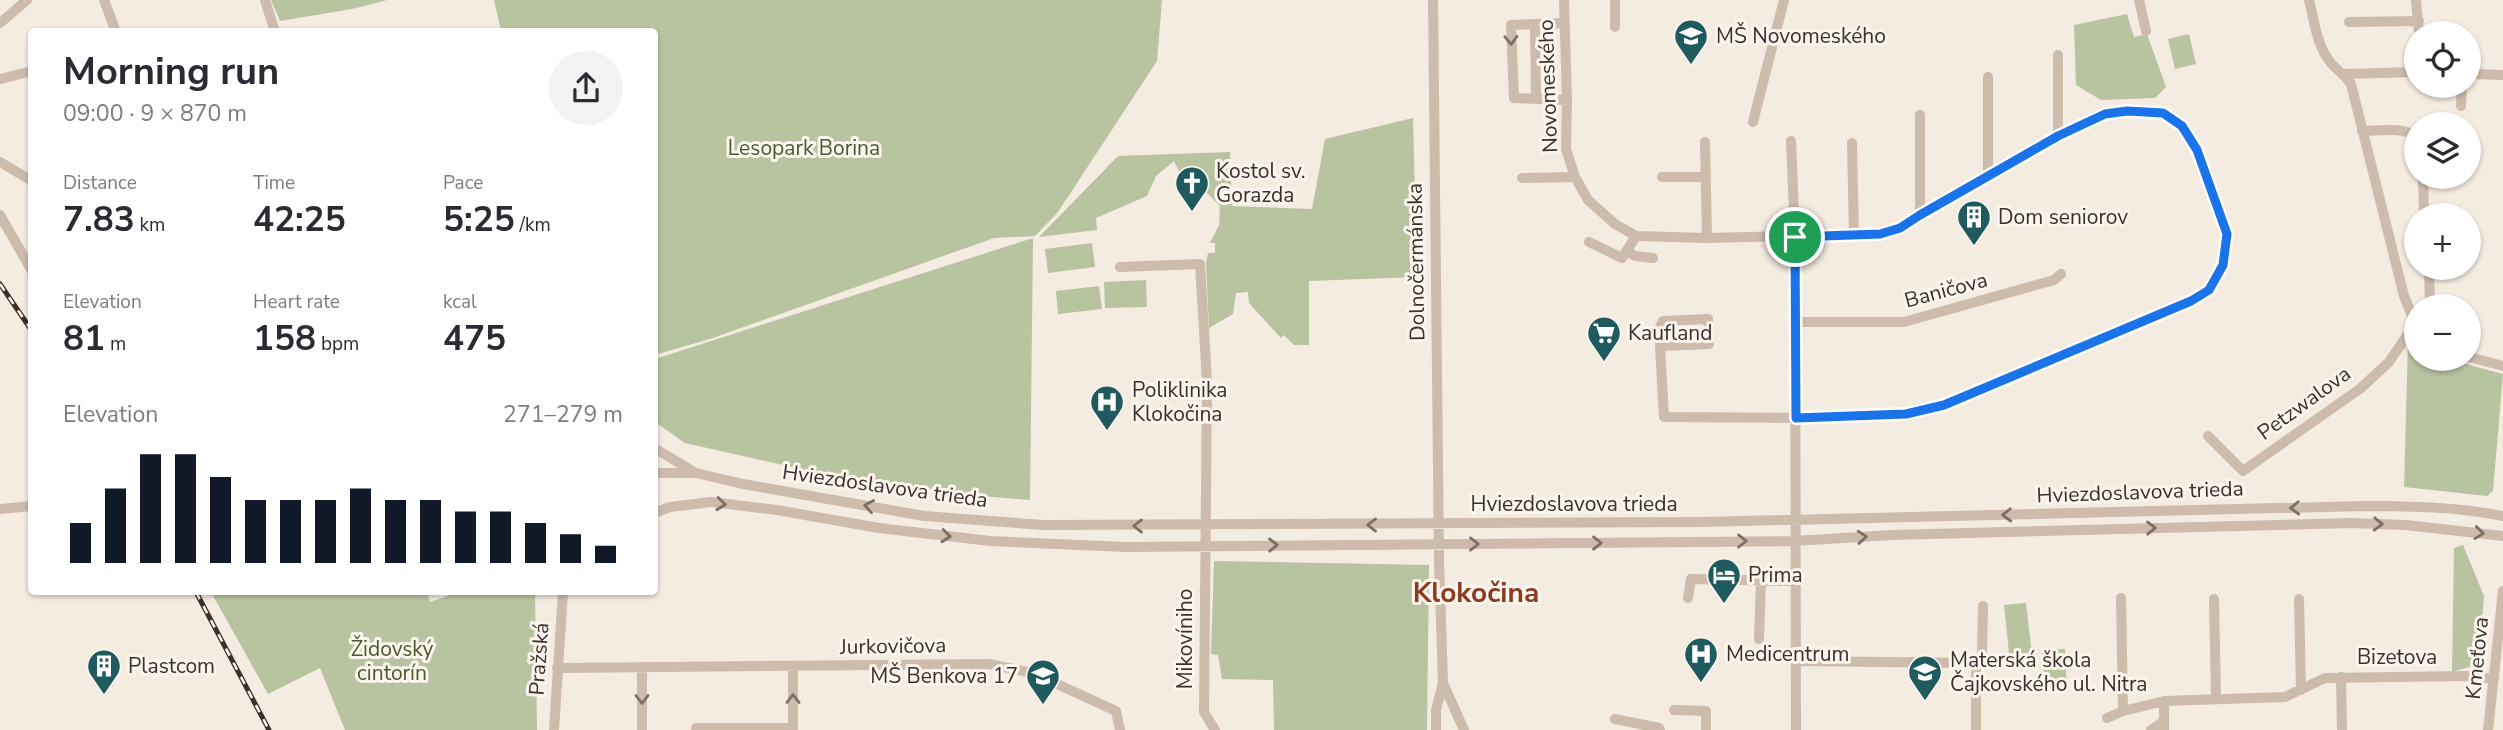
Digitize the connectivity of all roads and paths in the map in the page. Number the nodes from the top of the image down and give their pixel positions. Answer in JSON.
{"nodes":[{"id":1,"x":27,"y":0,"type":"edge"},
{"id":2,"x":104,"y":0,"type":"edge"},
{"id":3,"x":265,"y":0,"type":"edge"},
{"id":4,"x":1433,"y":0,"type":"edge"},
{"id":5,"x":1564,"y":0,"type":"edge"},
{"id":6,"x":1615,"y":0,"type":"edge"},
{"id":7,"x":1784,"y":0,"type":"edge"},
{"id":8,"x":2139,"y":0,"type":"edge"},
{"id":9,"x":2309,"y":0,"type":"edge"},
{"id":10,"x":2416,"y":0,"type":"edge"},
{"id":11,"x":2419,"y":20,"type":"joint"},
{"id":12,"x":0,"y":23,"type":"edge"},
{"id":13,"x":1564,"y":23,"type":"junction"},
{"id":14,"x":2349,"y":23,"type":"dead end"},
{"id":15,"x":1535,"y":24,"type":"junction"},
{"id":16,"x":1615,"y":27,"type":"dead end"},
{"id":17,"x":112,"y":28,"type":"edge"},
{"id":18,"x":273,"y":28,"type":"edge"},
{"id":19,"x":2146,"y":31,"type":"dead end"},
{"id":20,"x":2058,"y":55,"type":"dead end"},
{"id":21,"x":28,"y":72,"type":"edge"},
{"id":22,"x":2404,"y":72,"type":"edge"},
{"id":23,"x":2344,"y":74,"type":"junction"},
{"id":24,"x":2481,"y":74,"type":"edge"},
{"id":25,"x":2503,"y":75,"type":"edge"},
{"id":26,"x":1988,"y":77,"type":"dead end"},
{"id":27,"x":1,"y":79,"type":"edge"},
{"id":28,"x":2461,"y":98,"type":"edge"},
{"id":29,"x":1536,"y":99,"type":"junction"},
{"id":30,"x":1567,"y":100,"type":"junction"},
{"id":31,"x":2461,"y":106,"type":"dead end"},
{"id":32,"x":1920,"y":115,"type":"dead end"},
{"id":33,"x":1753,"y":122,"type":"dead end"},
{"id":34,"x":2362,"y":131,"type":"junction"},
{"id":35,"x":2404,"y":131,"type":"edge"},
{"id":36,"x":2058,"y":136,"type":"junction"},
{"id":37,"x":1791,"y":141,"type":"dead end"},
{"id":38,"x":1705,"y":142,"type":"dead end"},
{"id":39,"x":1852,"y":143,"type":"dead end"},
{"id":40,"x":0,"y":162,"type":"edge"},
{"id":41,"x":1575,"y":177,"type":"junction"},
{"id":42,"x":1661,"y":177,"type":"dead end"},
{"id":43,"x":1705,"y":177,"type":"junction"},
{"id":44,"x":1522,"y":178,"type":"dead end"},
{"id":45,"x":1988,"y":178,"type":"junction"},
{"id":46,"x":28,"y":179,"type":"edge"},
{"id":47,"x":0,"y":215,"type":"edge"},
{"id":48,"x":1920,"y":215,"type":"junction"},
{"id":49,"x":1636,"y":236,"type":"junction"},
{"id":50,"x":1854,"y":236,"type":"junction"},
{"id":51,"x":1706,"y":237,"type":"junction"},
{"id":52,"x":1795,"y":237,"type":"junction"},
{"id":53,"x":1590,"y":242,"type":"dead end"},
{"id":54,"x":1627,"y":251,"type":"junction"},
{"id":55,"x":1653,"y":258,"type":"dead end"},
{"id":56,"x":28,"y":264,"type":"edge"},
{"id":57,"x":1120,"y":267,"type":"dead end"},
{"id":58,"x":2061,"y":274,"type":"dead end"},
{"id":59,"x":2406,"y":294,"type":"edge"},
{"id":60,"x":1794,"y":322,"type":"junction"},
{"id":61,"x":2404,"y":341,"type":"edge"},
{"id":62,"x":1661,"y":346,"type":"junction"},
{"id":63,"x":2481,"y":360,"type":"edge"},
{"id":64,"x":2503,"y":366,"type":"edge"},
{"id":65,"x":1796,"y":418,"type":"junction"},
{"id":66,"x":2208,"y":436,"type":"dead end"},
{"id":67,"x":658,"y":451,"type":"edge"},
{"id":68,"x":658,"y":473,"type":"edge"},
{"id":69,"x":696,"y":473,"type":"junction"},
{"id":70,"x":28,"y":506,"type":"edge"},
{"id":71,"x":0,"y":509,"type":"edge"},
{"id":72,"x":658,"y":512,"type":"edge"},
{"id":73,"x":2503,"y":516,"type":"edge"},
{"id":74,"x":1795,"y":520,"type":"junction"},
{"id":75,"x":1440,"y":523,"type":"junction"},
{"id":76,"x":1631,"y":523,"type":"junction"},
{"id":77,"x":1206,"y":526,"type":"junction"},
{"id":78,"x":2503,"y":536,"type":"edge"},
{"id":79,"x":1794,"y":541,"type":"junction"},
{"id":80,"x":1632,"y":543,"type":"junction"},
{"id":81,"x":1439,"y":544,"type":"junction"},
{"id":82,"x":1205,"y":546,"type":"junction"},
{"id":83,"x":1795,"y":581,"type":"junction"},
{"id":84,"x":1761,"y":582,"type":"junction"},
{"id":85,"x":2503,"y":591,"type":"edge"},
{"id":86,"x":563,"y":595,"type":"edge"},
{"id":87,"x":1688,"y":598,"type":"dead end"},
{"id":88,"x":2121,"y":598,"type":"dead end"},
{"id":89,"x":2214,"y":599,"type":"dead end"},
{"id":90,"x":2299,"y":599,"type":"dead end"},
{"id":91,"x":1983,"y":606,"type":"dead end"},
{"id":92,"x":1759,"y":639,"type":"dead end"},
{"id":93,"x":1796,"y":661,"type":"junction"},
{"id":94,"x":1976,"y":663,"type":"junction"},
{"id":95,"x":793,"y":667,"type":"junction"},
{"id":96,"x":557,"y":668,"type":"junction"},
{"id":97,"x":642,"y":668,"type":"junction"},
{"id":98,"x":2341,"y":677,"type":"junction"},
{"id":99,"x":2494,"y":679,"type":"junction"},
{"id":100,"x":1443,"y":683,"type":"junction"},
{"id":101,"x":2301,"y":690,"type":"junction"},
{"id":102,"x":2216,"y":698,"type":"junction"},
{"id":103,"x":2164,"y":701,"type":"junction"},
{"id":104,"x":1674,"y":710,"type":"dead end"},
{"id":105,"x":2123,"y":710,"type":"junction"},
{"id":106,"x":2107,"y":718,"type":"dead end"},
{"id":107,"x":1615,"y":719,"type":"dead end"},
{"id":108,"x":2164,"y":725,"type":"edge"},
{"id":109,"x":696,"y":728,"type":"dead end"},
{"id":110,"x":793,"y":729,"type":"edge"},
{"id":111,"x":554,"y":730,"type":"edge"},
{"id":112,"x":642,"y":730,"type":"edge"},
{"id":113,"x":1120,"y":730,"type":"edge"},
{"id":114,"x":1215,"y":730,"type":"edge"},
{"id":115,"x":1436,"y":730,"type":"edge"},
{"id":116,"x":1464,"y":730,"type":"edge"},
{"id":117,"x":1660,"y":730,"type":"edge"},
{"id":118,"x":1706,"y":730,"type":"edge"},
{"id":119,"x":1796,"y":730,"type":"edge"},
{"id":120,"x":1976,"y":730,"type":"edge"},
{"id":121,"x":2151,"y":730,"type":"edge"},
{"id":122,"x":2342,"y":730,"type":"edge"},
{"id":123,"x":2488,"y":730,"type":"edge"}],
"edges":[{"from":1,"to":12,"type":"street"},
{"from":2,"to":17,"type":"street"},
{"from":3,"to":18,"type":"street"},
{"from":4,"to":75,"type":"street","name":"Dolnočermánska"},
{"from":5,"to":13,"type":"street","name":"Novomeského"},
{"from":6,"to":16,"type":"street"},
{"from":7,"to":33,"type":"street"},
{"from":8,"to":19,"type":"street"},
{"from":9,"to":23,"type":"street","name":"Petzwalova"},
{"from":10,"to":11,"type":"street"},
{"from":11,"to":14,"type":"street"},
{"from":13,"to":15,"type":"street"},
{"from":13,"to":30,"type":"street","name":"Novomeského"},
{"from":15,"to":29,"type":"street"},
{"from":15,"to":29,"type":"street","one_way":true},
{"from":20,"to":36,"type":"street"},
{"from":21,"to":27,"type":"street"},
{"from":22,"to":23,"type":"street"},
{"from":23,"to":34,"type":"street","name":"Petzwalova"},
{"from":24,"to":25,"type":"street"},
{"from":26,"to":45,"type":"street"},
{"from":28,"to":31,"type":"street"},
{"from":29,"to":30,"type":"street"},
{"from":30,"to":41,"type":"street","name":"Novomeského"},
{"from":32,"to":48,"type":"street"},
{"from":34,"to":35,"type":"street"},
{"from":34,"to":59,"type":"street","name":"Petzwalova"},
{"from":36,"to":45,"type":"street"},
{"from":36,"to":65,"type":"street"},
{"from":37,"to":52,"type":"street"},
{"from":38,"to":43,"type":"street"},
{"from":39,"to":50,"type":"street"},
{"from":40,"to":46,"type":"street"},
{"from":41,"to":44,"type":"street"},
{"from":41,"to":49,"type":"street","name":"Novomeského"},
{"from":42,"to":43,"type":"street"},
{"from":43,"to":51,"type":"street"},
{"from":45,"to":48,"type":"street"},
{"from":47,"to":56,"type":"street"},
{"from":48,"to":50,"type":"street"},
{"from":49,"to":51,"type":"street"},
{"from":49,"to":54,"type":"street"},
{"from":50,"to":52,"type":"street"},
{"from":51,"to":52,"type":"street"},
{"from":52,"to":60,"type":"street"},
{"from":53,"to":54,"type":"street"},
{"from":54,"to":55,"type":"street"},
{"from":57,"to":77,"type":"street","name":"Mikovíniho"},
{"from":58,"to":60,"type":"street","name":"Baničova"},
{"from":60,"to":65,"type":"street"},
{"from":61,"to":66,"type":"street","name":"Petzwalova"},
{"from":62,"to":62,"type":"street"},
{"from":62,"to":65,"type":"street"},
{"from":63,"to":64,"type":"street"},
{"from":65,"to":74,"type":"street"},
{"from":67,"to":69,"type":"street","name":"Hviezdoslavova trieda"},
{"from":68,"to":69,"type":"street"},
{"from":77,"to":69,"type":"street","name":"Hviezdoslavova trieda","one_way":true},
{"from":70,"to":71,"type":"street"},
{"from":72,"to":82,"type":"street","name":"Hviezdoslavova trieda","one_way":true},
{"from":73,"to":74,"type":"street","name":"Hviezdoslavova trieda","one_way":true},
{"from":74,"to":76,"type":"street","name":"Hviezdoslavova trieda"},
{"from":74,"to":79,"type":"street"},
{"from":75,"to":76,"type":"street","name":"Hviezdoslavova trieda"},
{"from":75,"to":77,"type":"street","name":"Hviezdoslavova trieda","one_way":true},
{"from":75,"to":81,"type":"street","name":"Dolnočermánska"},
{"from":76,"to":80,"type":"street"},
{"from":77,"to":82,"type":"street","name":"Mikovíniho"},
{"from":79,"to":78,"type":"street","name":"Hviezdoslavova trieda","one_way":true},
{"from":80,"to":79,"type":"street","name":"Hviezdoslavova trieda","one_way":true},
{"from":79,"to":83,"type":"street"},
{"from":81,"to":80,"type":"street","name":"Hviezdoslavova trieda","one_way":true},
{"from":82,"to":81,"type":"street","name":"Hviezdoslavova trieda","one_way":true},
{"from":81,"to":100,"type":"street"},
{"from":82,"to":114,"type":"street","name":"Mikovíniho"},
{"from":83,"to":84,"type":"street"},
{"from":83,"to":93,"type":"street"},
{"from":84,"to":87,"type":"street"},
{"from":84,"to":92,"type":"street"},
{"from":85,"to":99,"type":"street","name":"Kmeťova"},
{"from":86,"to":96,"type":"street","name":"Pražská"},
{"from":88,"to":105,"type":"street"},
{"from":89,"to":102,"type":"street"},
{"from":90,"to":101,"type":"street"},
{"from":91,"to":94,"type":"street"},
{"from":93,"to":94,"type":"street"},
{"from":93,"to":119,"type":"street"},
{"from":94,"to":120,"type":"street"},
{"from":95,"to":97,"type":"street","name":"Jurkovičova"},
{"from":110,"to":95,"type":"street","one_way":true},
{"from":95,"to":113,"type":"street","name":"Jurkovičova"},
{"from":96,"to":97,"type":"street","name":"Jurkovičova"},
{"from":96,"to":111,"type":"street","name":"Pražská"},
{"from":97,"to":112,"type":"street","one_way":true},
{"from":98,"to":99,"type":"street","name":"Bizetova"},
{"from":98,"to":101,"type":"street","name":"Bizetova"},
{"from":98,"to":122,"type":"street","name":"Bizetova"},
{"from":99,"to":123,"type":"street","name":"Kmeťova"},
{"from":100,"to":115,"type":"street"},
{"from":100,"to":116,"type":"street"},
{"from":101,"to":102,"type":"street","name":"Bizetova"},
{"from":102,"to":103,"type":"street","name":"Bizetova"},
{"from":103,"to":105,"type":"street","name":"Bizetova"},
{"from":103,"to":108,"type":"street"},
{"from":104,"to":118,"type":"street"},
{"from":105,"to":106,"type":"street","name":"Bizetova"},
{"from":107,"to":117,"type":"street"},
{"from":108,"to":121,"type":"street"},
{"from":109,"to":110,"type":"street"}]}
